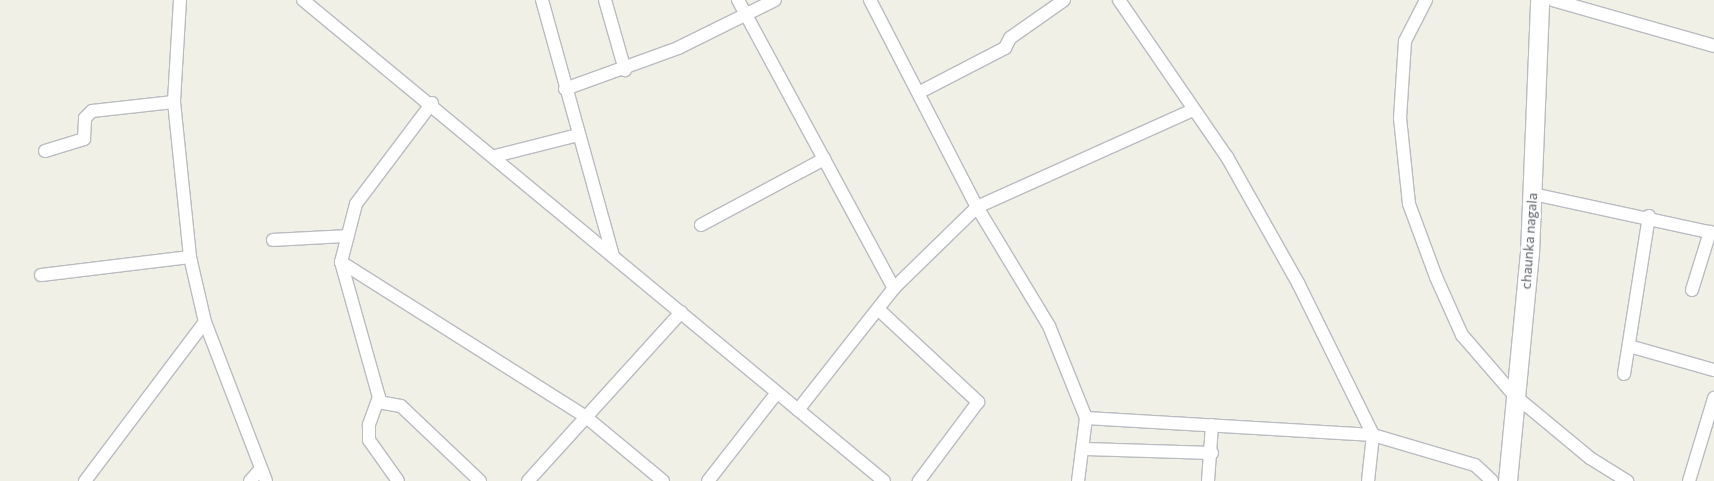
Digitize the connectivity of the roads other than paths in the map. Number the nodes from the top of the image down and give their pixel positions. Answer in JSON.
{"nodes":[{"id":1,"x":180,"y":0,"type":"edge"},
{"id":2,"x":303,"y":0,"type":"edge"},
{"id":3,"x":542,"y":0,"type":"edge"},
{"id":4,"x":604,"y":0,"type":"edge"},
{"id":5,"x":738,"y":0,"type":"edge"},
{"id":6,"x":775,"y":0,"type":"edge"},
{"id":7,"x":870,"y":0,"type":"edge"},
{"id":8,"x":1064,"y":0,"type":"edge"},
{"id":9,"x":1119,"y":0,"type":"edge"},
{"id":10,"x":1426,"y":0,"type":"edge"},
{"id":11,"x":1540,"y":0,"type":"edge"},
{"id":12,"x":1553,"y":0,"type":"edge"},
{"id":13,"x":746,"y":15,"type":"junction"},
{"id":14,"x":1714,"y":46,"type":"edge"},
{"id":15,"x":625,"y":70,"type":"junction"},
{"id":16,"x":566,"y":89,"type":"junction"},
{"id":17,"x":920,"y":92,"type":"junction"},
{"id":18,"x":174,"y":102,"type":"junction"},
{"id":19,"x":432,"y":103,"type":"junction"},
{"id":20,"x":1191,"y":111,"type":"junction"},
{"id":21,"x":578,"y":136,"type":"junction"},
{"id":22,"x":45,"y":151,"type":"dead end"},
{"id":23,"x":495,"y":156,"type":"junction"},
{"id":24,"x":824,"y":159,"type":"junction"},
{"id":25,"x":1533,"y":194,"type":"junction"},
{"id":26,"x":977,"y":207,"type":"junction"},
{"id":27,"x":1650,"y":216,"type":"junction"},
{"id":28,"x":701,"y":225,"type":"dead end"},
{"id":29,"x":1712,"y":233,"type":"edge"},
{"id":30,"x":348,"y":236,"type":"junction"},
{"id":31,"x":273,"y":240,"type":"dead end"},
{"id":32,"x":612,"y":253,"type":"junction"},
{"id":33,"x":190,"y":257,"type":"junction"},
{"id":34,"x":341,"y":262,"type":"junction"},
{"id":35,"x":41,"y":275,"type":"dead end"},
{"id":36,"x":894,"y":288,"type":"junction"},
{"id":37,"x":1692,"y":290,"type":"dead end"},
{"id":38,"x":878,"y":309,"type":"junction"},
{"id":39,"x":681,"y":312,"type":"junction"},
{"id":40,"x":205,"y":322,"type":"junction"},
{"id":41,"x":1629,"y":346,"type":"junction"},
{"id":42,"x":1714,"y":370,"type":"edge"},
{"id":43,"x":1624,"y":374,"type":"dead end"},
{"id":44,"x":776,"y":394,"type":"junction"},
{"id":45,"x":1514,"y":395,"type":"junction"},
{"id":46,"x":1714,"y":398,"type":"edge"},
{"id":47,"x":378,"y":402,"type":"junction"},
{"id":48,"x":798,"y":410,"type":"junction"},
{"id":49,"x":586,"y":418,"type":"junction"},
{"id":50,"x":1086,"y":418,"type":"junction"},
{"id":51,"x":1212,"y":425,"type":"junction"},
{"id":52,"x":1374,"y":435,"type":"junction"},
{"id":53,"x":1086,"y":449,"type":"junction"},
{"id":54,"x":1212,"y":453,"type":"junction"},
{"id":55,"x":263,"y":475,"type":"edge"},
{"id":56,"x":85,"y":481,"type":"edge"},
{"id":57,"x":250,"y":481,"type":"edge"},
{"id":58,"x":398,"y":481,"type":"edge"},
{"id":59,"x":480,"y":481,"type":"edge"},
{"id":60,"x":528,"y":481,"type":"edge"},
{"id":61,"x":663,"y":481,"type":"edge"},
{"id":62,"x":708,"y":481,"type":"edge"},
{"id":63,"x":884,"y":481,"type":"edge"},
{"id":64,"x":919,"y":481,"type":"edge"},
{"id":65,"x":1078,"y":481,"type":"edge"},
{"id":66,"x":1208,"y":481,"type":"edge"},
{"id":67,"x":1368,"y":481,"type":"edge"},
{"id":68,"x":1492,"y":481,"type":"edge"},
{"id":69,"x":1508,"y":481,"type":"edge"},
{"id":70,"x":1627,"y":481,"type":"edge"},
{"id":71,"x":1689,"y":481,"type":"edge"}],
"edges":[{"from":1,"to":18,"type":"street"},
{"from":2,"to":19,"type":"street"},
{"from":3,"to":16,"type":"street"},
{"from":4,"to":15,"type":"street"},
{"from":5,"to":13,"type":"street"},
{"from":6,"to":13,"type":"street"},
{"from":7,"to":17,"type":"street"},
{"from":8,"to":17,"type":"street"},
{"from":9,"to":20,"type":"street"},
{"from":10,"to":45,"type":"street"},
{"from":11,"to":25,"type":"main road","name":"chaunka nagala"},
{"from":12,"to":14,"type":"street"},
{"from":13,"to":15,"type":"street"},
{"from":13,"to":24,"type":"street"},
{"from":15,"to":16,"type":"street"},
{"from":16,"to":21,"type":"street"},
{"from":17,"to":26,"type":"street"},
{"from":18,"to":22,"type":"street"},
{"from":18,"to":33,"type":"street"},
{"from":19,"to":23,"type":"street"},
{"from":19,"to":30,"type":"street"},
{"from":20,"to":26,"type":"street"},
{"from":20,"to":52,"type":"street"},
{"from":21,"to":23,"type":"street"},
{"from":21,"to":32,"type":"street"},
{"from":23,"to":32,"type":"street"},
{"from":24,"to":28,"type":"street"},
{"from":24,"to":36,"type":"street"},
{"from":25,"to":27,"type":"street"},
{"from":25,"to":45,"type":"main road","name":"chaunka nagala"},
{"from":26,"to":36,"type":"street"},
{"from":26,"to":50,"type":"street"},
{"from":27,"to":29,"type":"street"},
{"from":27,"to":41,"type":"street"},
{"from":29,"to":37,"type":"street"},
{"from":30,"to":31,"type":"street"},
{"from":30,"to":34,"type":"street"},
{"from":32,"to":39,"type":"street"},
{"from":33,"to":35,"type":"street"},
{"from":33,"to":40,"type":"street"},
{"from":34,"to":47,"type":"street"},
{"from":34,"to":49,"type":"street"},
{"from":36,"to":38,"type":"street"},
{"from":38,"to":48,"type":"street"},
{"from":38,"to":64,"type":"street"},
{"from":39,"to":44,"type":"street"},
{"from":39,"to":49,"type":"street"},
{"from":40,"to":55,"type":"street"},
{"from":40,"to":56,"type":"street"},
{"from":41,"to":42,"type":"street"},
{"from":41,"to":43,"type":"street"},
{"from":44,"to":48,"type":"street"},
{"from":44,"to":62,"type":"street"},
{"from":45,"to":69,"type":"main road","name":"chaunka nagala"},
{"from":45,"to":70,"type":"street"},
{"from":46,"to":71,"type":"street"},
{"from":47,"to":58,"type":"street"},
{"from":47,"to":59,"type":"street"},
{"from":48,"to":63,"type":"street"},
{"from":49,"to":60,"type":"street"},
{"from":49,"to":61,"type":"street"},
{"from":50,"to":51,"type":"street"},
{"from":50,"to":53,"type":"street"},
{"from":51,"to":52,"type":"street"},
{"from":51,"to":54,"type":"street"},
{"from":52,"to":67,"type":"street"},
{"from":52,"to":68,"type":"street"},
{"from":53,"to":54,"type":"street"},
{"from":53,"to":65,"type":"street"},
{"from":54,"to":66,"type":"street"},
{"from":55,"to":57,"type":"street"}]}
